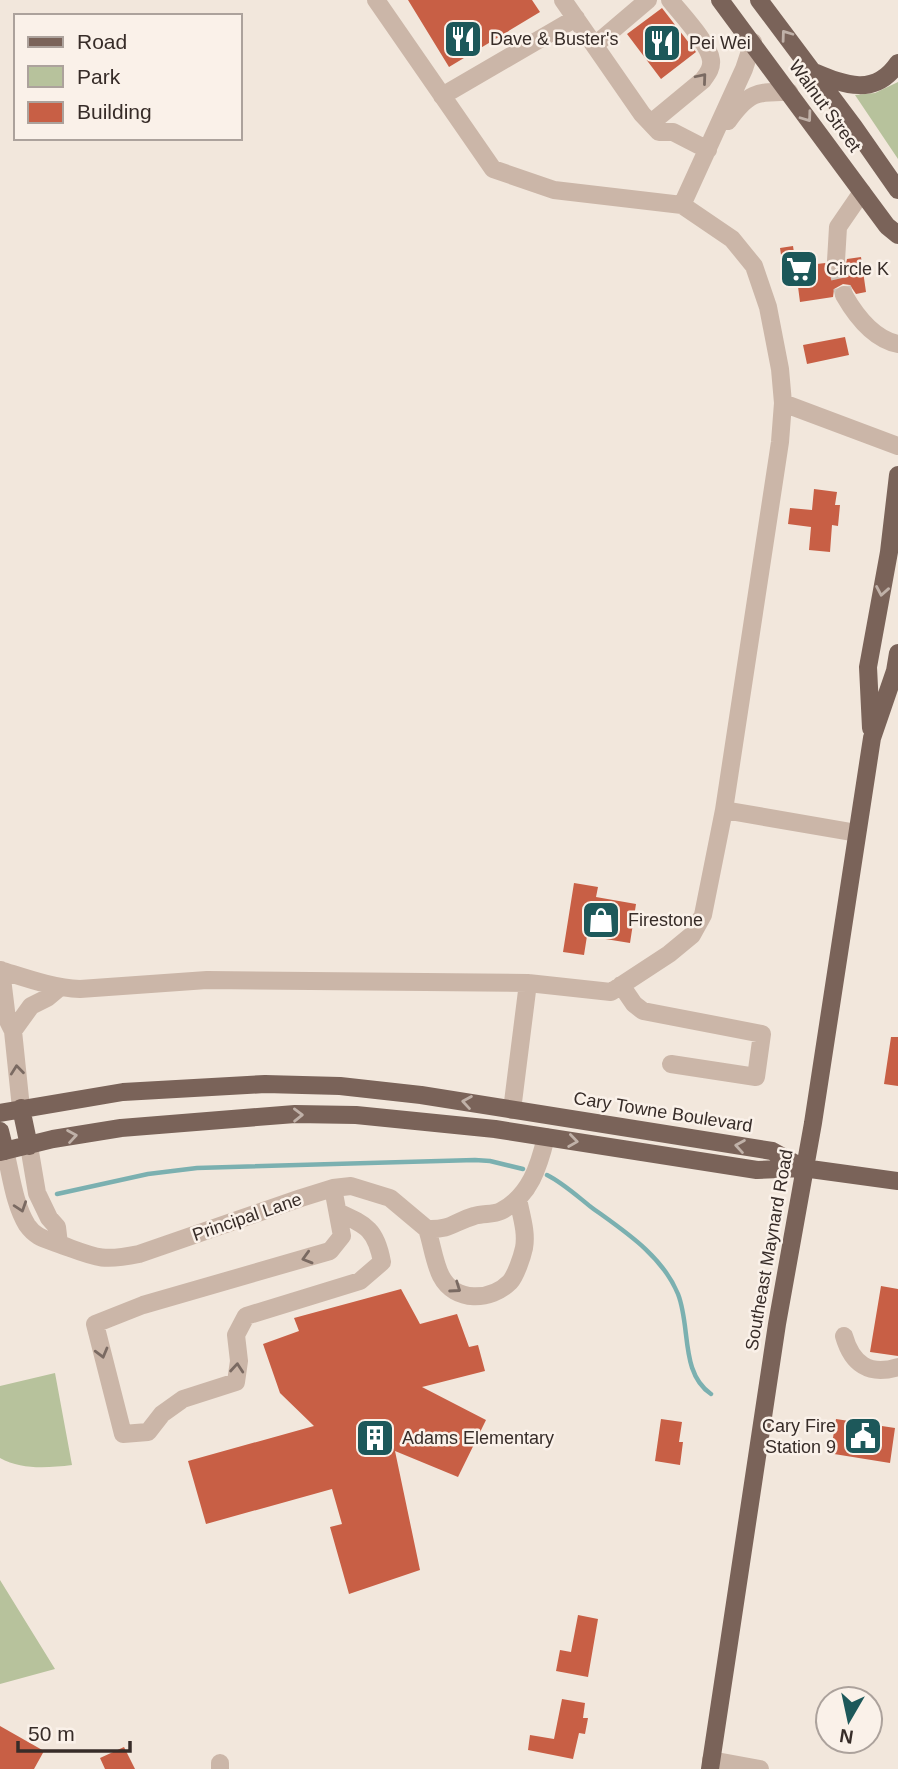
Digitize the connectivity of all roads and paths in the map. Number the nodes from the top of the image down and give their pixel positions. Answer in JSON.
{"nodes":[{"id":1,"x":376,"y":0,"type":"edge"},
{"id":2,"x":564,"y":0,"type":"edge"},
{"id":3,"x":648,"y":0,"type":"edge"},
{"id":4,"x":670,"y":0,"type":"edge"},
{"id":5,"x":720,"y":0,"type":"edge"},
{"id":6,"x":759,"y":0,"type":"edge"},
{"id":7,"x":576,"y":18,"type":"junction"},
{"id":8,"x":753,"y":42,"type":"junction"},
{"id":9,"x":595,"y":46,"type":"junction"},
{"id":10,"x":898,"y":64,"type":"edge"},
{"id":11,"x":813,"y":71,"type":"junction"},
{"id":12,"x":789,"y":92,"type":"junction"},
{"id":13,"x":443,"y":96,"type":"junction"},
{"id":14,"x":651,"y":123,"type":"junction"},
{"id":15,"x":708,"y":150,"type":"junction"},
{"id":16,"x":898,"y":190,"type":"edge"},
{"id":17,"x":862,"y":192,"type":"junction"},
{"id":18,"x":682,"y":205,"type":"junction"},
{"id":19,"x":898,"y":235,"type":"edge"},
{"id":20,"x":836,"y":261,"type":"tunnel mouth"},
{"id":21,"x":844,"y":295,"type":"tunnel mouth"},
{"id":22,"x":898,"y":344,"type":"edge"},
{"id":23,"x":783,"y":403,"type":"junction"},
{"id":24,"x":898,"y":446,"type":"edge"},
{"id":25,"x":898,"y":475,"type":"edge"},
{"id":26,"x":898,"y":653,"type":"edge"},
{"id":27,"x":872,"y":738,"type":"junction"},
{"id":28,"x":724,"y":810,"type":"junction"},
{"id":29,"x":857,"y":833,"type":"junction"},
{"id":30,"x":0,"y":970,"type":"edge"},
{"id":31,"x":528,"y":984,"type":"junction"},
{"id":32,"x":621,"y":985,"type":"junction"},
{"id":33,"x":59,"y":988,"type":"junction"},
{"id":34,"x":13,"y":1031,"type":"junction"},
{"id":35,"x":671,"y":1065,"type":"dead end"},
{"id":36,"x":22,"y":1108,"type":"junction"},
{"id":37,"x":512,"y":1110,"type":"junction"},
{"id":38,"x":0,"y":1112,"type":"edge"},
{"id":39,"x":0,"y":1131,"type":"edge"},
{"id":40,"x":546,"y":1137,"type":"junction"},
{"id":41,"x":29,"y":1146,"type":"junction"},
{"id":42,"x":3,"y":1152,"type":"edge"},
{"id":43,"x":803,"y":1168,"type":"junction"},
{"id":44,"x":898,"y":1181,"type":"edge"},
{"id":45,"x":333,"y":1188,"type":"junction"},
{"id":46,"x":518,"y":1199,"type":"junction"},
{"id":47,"x":338,"y":1212,"type":"junction"},
{"id":48,"x":427,"y":1229,"type":"junction"},
{"id":49,"x":59,"y":1244,"type":"junction"},
{"id":50,"x":844,"y":1336,"type":"dead end"},
{"id":51,"x":898,"y":1367,"type":"edge"},
{"id":52,"x":710,"y":1765,"type":"edge"},
{"id":53,"x":760,"y":1769,"type":"edge"}],
"edges":[{"from":1,"to":13,"type":"street"},
{"from":2,"to":7,"type":"street"},
{"from":3,"to":9,"type":"street"},
{"from":14,"to":4,"type":"street","one_way":true},
{"from":5,"to":8,"type":"main road","name":"Walnut Street"},
{"from":11,"to":6,"type":"main road","name":"Walnut Street","one_way":true},
{"from":7,"to":9,"type":"street"},
{"from":7,"to":13,"type":"street"},
{"from":8,"to":12,"type":"main road","name":"Walnut Street"},
{"from":8,"to":15,"type":"street"},
{"from":9,"to":14,"type":"street"},
{"from":10,"to":11,"type":"main road"},
{"from":11,"to":16,"type":"main road","name":"Walnut Street"},
{"from":12,"to":15,"type":"street"},
{"from":12,"to":17,"type":"main road","name":"Walnut Street","one_way":true},
{"from":13,"to":18,"type":"street"},
{"from":14,"to":15,"type":"street"},
{"from":15,"to":18,"type":"street"},
{"from":17,"to":19,"type":"main road","name":"Walnut Street"},
{"from":17,"to":20,"type":"street"},
{"from":18,"to":23,"type":"street"},
{"from":21,"to":22,"type":"street"},
{"from":23,"to":24,"type":"street"},
{"from":23,"to":28,"type":"street"},
{"from":25,"to":27,"type":"main road","name":"Southeast Maynard Road","one_way":true},
{"from":26,"to":27,"type":"main road","name":"Southeast Maynard Road"},
{"from":27,"to":29,"type":"main road","name":"Southeast Maynard Road"},
{"from":28,"to":29,"type":"street"},
{"from":28,"to":32,"type":"street"},
{"from":29,"to":43,"type":"main road","name":"Southeast Maynard Road"},
{"from":30,"to":33,"type":"street"},
{"from":30,"to":34,"type":"street"},
{"from":31,"to":32,"type":"street"},
{"from":31,"to":33,"type":"street"},
{"from":31,"to":37,"type":"street"},
{"from":32,"to":35,"type":"street"},
{"from":33,"to":34,"type":"street"},
{"from":36,"to":34,"type":"street","one_way":true},
{"from":37,"to":36,"type":"main road","name":"Cary Towne Boulevard","one_way":true},
{"from":36,"to":38,"type":"main road","name":"Cary Towne Boulevard"},
{"from":36,"to":41,"type":"main road"},
{"from":43,"to":37,"type":"main road","name":"Cary Towne Boulevard","one_way":true},
{"from":39,"to":42,"type":"main road"},
{"from":41,"to":40,"type":"main road","one_way":true},
{"from":40,"to":43,"type":"main road","one_way":true},
{"from":40,"to":46,"type":"street"},
{"from":41,"to":42,"type":"main road"},
{"from":41,"to":49,"type":"street"},
{"from":42,"to":49,"type":"street","name":"Principal Lane","one_way":true},
{"from":43,"to":44,"type":"main road"},
{"from":43,"to":52,"type":"main road","name":"Southeast Maynard Road"},
{"from":45,"to":47,"type":"street"},
{"from":45,"to":48,"type":"street","name":"Principal Lane"},
{"from":45,"to":49,"type":"street","name":"Principal Lane"},
{"from":46,"to":48,"type":"street"},
{"from":48,"to":46,"type":"street","one_way":true},
{"from":47,"to":47,"type":"street","one_way":true},
{"from":50,"to":51,"type":"street"},
{"from":52,"to":53,"type":"street"}]}
